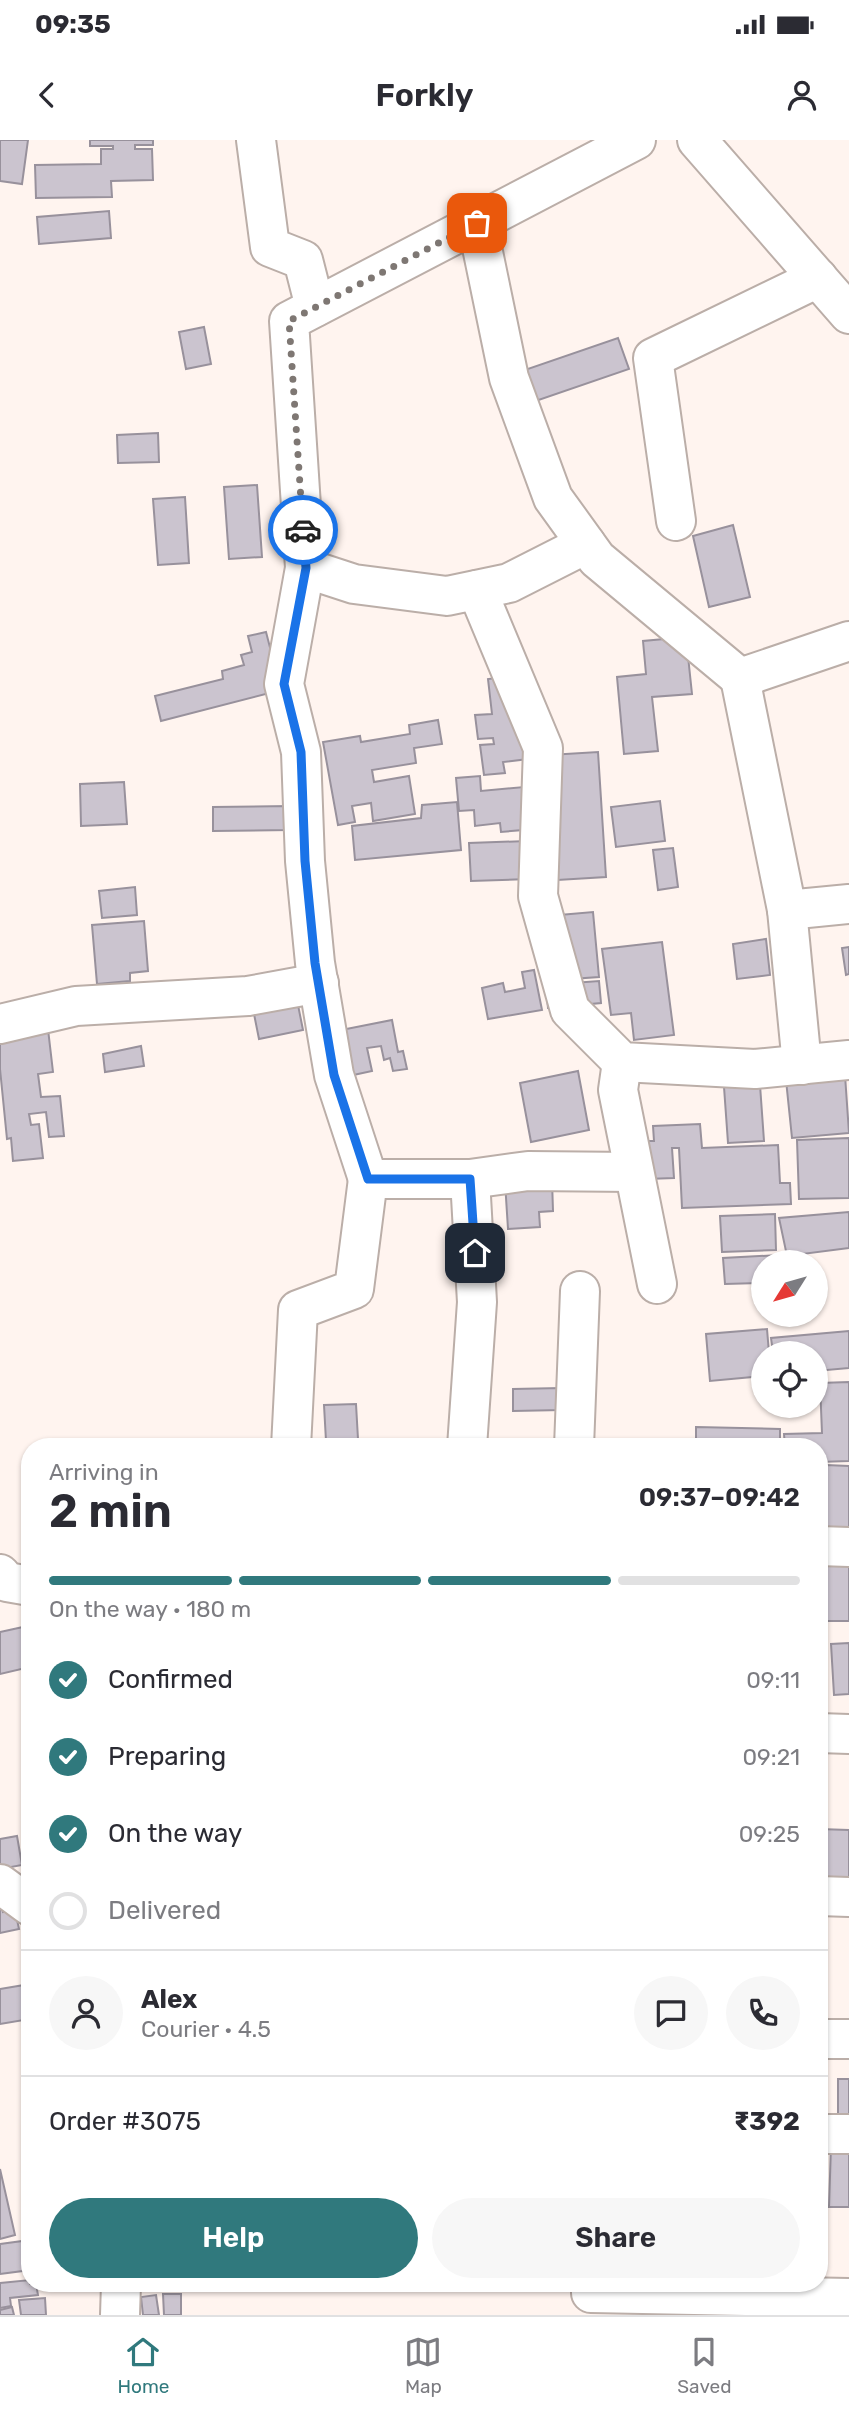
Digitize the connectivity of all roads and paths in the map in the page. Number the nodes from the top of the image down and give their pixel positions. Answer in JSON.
{"nodes":[{"id":1,"x":256,"y":140,"type":"edge"},
{"id":2,"x":636,"y":140,"type":"edge"},
{"id":3,"x":696,"y":140,"type":"edge"},
{"id":4,"x":477,"y":223,"type":"junction"},
{"id":5,"x":818,"y":278,"type":"junction"},
{"id":6,"x":316,"y":307,"type":"junction"},
{"id":7,"x":849,"y":314,"type":"edge"},
{"id":8,"x":676,"y":521,"type":"dead end"},
{"id":9,"x":586,"y":544,"type":"junction"},
{"id":10,"x":306,"y":568,"type":"junction"},
{"id":11,"x":477,"y":590,"type":"junction"},
{"id":12,"x":849,"y":641,"type":"edge"},
{"id":13,"x":740,"y":678,"type":"junction"},
{"id":14,"x":849,"y":904,"type":"edge"},
{"id":15,"x":787,"y":910,"type":"junction"},
{"id":16,"x":319,"y":983,"type":"junction"},
{"id":17,"x":0,"y":1024,"type":"edge"},
{"id":18,"x":849,"y":1060,"type":"edge"},
{"id":19,"x":622,"y":1062,"type":"junction"},
{"id":20,"x":802,"y":1065,"type":"junction"},
{"id":21,"x":634,"y":1171,"type":"junction"},
{"id":22,"x":368,"y":1179,"type":"junction"},
{"id":23,"x":470,"y":1179,"type":"junction"},
{"id":24,"x":657,"y":1284,"type":"dead end"},
{"id":25,"x":580,"y":1291,"type":"dead end"},
{"id":26,"x":291,"y":1438,"type":"edge"},
{"id":27,"x":468,"y":1438,"type":"edge"},
{"id":28,"x":574,"y":1438,"type":"edge"},
{"id":29,"x":828,"y":1546,"type":"edge"},
{"id":30,"x":849,"y":1547,"type":"edge"},
{"id":31,"x":0,"y":1574,"type":"edge"},
{"id":32,"x":21,"y":1584,"type":"edge"},
{"id":33,"x":828,"y":1733,"type":"edge"},
{"id":34,"x":849,"y":1734,"type":"edge"},
{"id":35,"x":0,"y":1884,"type":"edge"},
{"id":36,"x":828,"y":1896,"type":"edge"},
{"id":37,"x":849,"y":1896,"type":"edge"},
{"id":38,"x":21,"y":1899,"type":"edge"},
{"id":39,"x":828,"y":2039,"type":"edge"},
{"id":40,"x":849,"y":2039,"type":"edge"},
{"id":41,"x":828,"y":2134,"type":"edge"},
{"id":42,"x":849,"y":2134,"type":"edge"},
{"id":43,"x":121,"y":2292,"type":"edge"},
{"id":44,"x":591,"y":2297,"type":"edge"},
{"id":45,"x":849,"y":2298,"type":"edge"},
{"id":46,"x":120,"y":2315,"type":"edge"}],
"edges":[{"from":1,"to":6,"type":"street"},
{"from":2,"to":4,"type":"street"},
{"from":3,"to":5,"type":"street"},
{"from":4,"to":6,"type":"street"},
{"from":4,"to":9,"type":"street"},
{"from":5,"to":7,"type":"street"},
{"from":5,"to":8,"type":"street"},
{"from":6,"to":10,"type":"street"},
{"from":9,"to":11,"type":"street"},
{"from":9,"to":13,"type":"street"},
{"from":10,"to":11,"type":"street"},
{"from":10,"to":16,"type":"street"},
{"from":11,"to":19,"type":"street"},
{"from":12,"to":13,"type":"street"},
{"from":13,"to":15,"type":"street"},
{"from":14,"to":15,"type":"street"},
{"from":15,"to":20,"type":"street"},
{"from":16,"to":17,"type":"street"},
{"from":16,"to":22,"type":"street"},
{"from":18,"to":20,"type":"street"},
{"from":19,"to":20,"type":"street"},
{"from":19,"to":21,"type":"street"},
{"from":21,"to":23,"type":"street"},
{"from":21,"to":24,"type":"street"},
{"from":22,"to":23,"type":"street"},
{"from":22,"to":26,"type":"street"},
{"from":23,"to":27,"type":"street"},
{"from":25,"to":28,"type":"street"},
{"from":29,"to":30,"type":"street"},
{"from":31,"to":32,"type":"street"},
{"from":33,"to":34,"type":"street"},
{"from":35,"to":38,"type":"street"},
{"from":36,"to":37,"type":"street"},
{"from":39,"to":40,"type":"street"},
{"from":41,"to":42,"type":"street"},
{"from":43,"to":46,"type":"street"},
{"from":44,"to":45,"type":"street"}]}
